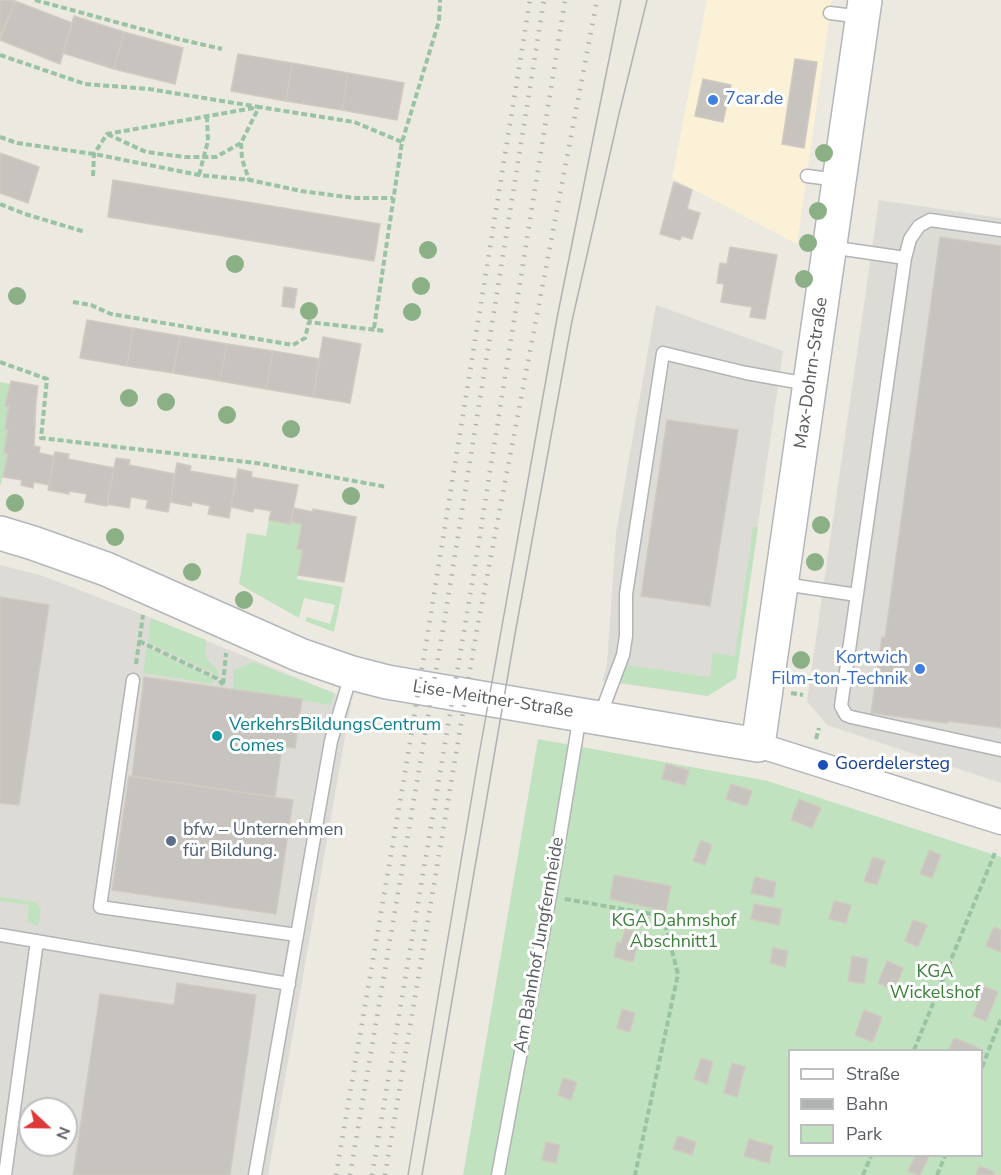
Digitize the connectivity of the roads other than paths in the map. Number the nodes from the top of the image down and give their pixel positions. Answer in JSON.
{"nodes":[{"id":1,"x":864,"y":9,"type":"edge"},
{"id":2,"x":830,"y":13,"type":"dead end"},
{"id":3,"x":807,"y":176,"type":"dead end"},
{"id":4,"x":839,"y":180,"type":"junction"},
{"id":5,"x":1001,"y":230,"type":"edge"},
{"id":6,"x":830,"y":247,"type":"junction"},
{"id":7,"x":905,"y":258,"type":"junction"},
{"id":8,"x":810,"y":384,"type":"junction"},
{"id":9,"x":0,"y":533,"type":"edge"},
{"id":10,"x":781,"y":584,"type":"junction"},
{"id":11,"x":857,"y":595,"type":"junction"},
{"id":12,"x":352,"y":673,"type":"junction"},
{"id":13,"x":133,"y":680,"type":"dead end"},
{"id":14,"x":590,"y":716,"type":"junction"},
{"id":15,"x":758,"y":745,"type":"junction"},
{"id":16,"x":1001,"y":750,"type":"edge"},
{"id":17,"x":1001,"y":822,"type":"edge"},
{"id":18,"x":0,"y":935,"type":"edge"},
{"id":19,"x":297,"y":935,"type":"junction"},
{"id":20,"x":37,"y":941,"type":"junction"},
{"id":21,"x":289,"y":984,"type":"junction"},
{"id":22,"x":5,"y":1175,"type":"edge"},
{"id":23,"x":255,"y":1175,"type":"edge"},
{"id":24,"x":498,"y":1175,"type":"edge"}],
"edges":[{"from":1,"to":2,"type":"lane"},
{"from":1,"to":4,"type":"main road","name":"Max-Dohrn-Straße"},
{"from":3,"to":4,"type":"lane"},
{"from":4,"to":6,"type":"main road","name":"Max-Dohrn-Straße"},
{"from":5,"to":7,"type":"lane"},
{"from":6,"to":7,"type":"lane"},
{"from":6,"to":8,"type":"main road","name":"Max-Dohrn-Straße"},
{"from":7,"to":11,"type":"lane"},
{"from":8,"to":10,"type":"main road","name":"Max-Dohrn-Straße"},
{"from":8,"to":14,"type":"lane","name":"Am Bahnhof Jungfernheide"},
{"from":9,"to":12,"type":"main road","name":"Lise-Meitner-Straße"},
{"from":10,"to":11,"type":"lane"},
{"from":10,"to":15,"type":"main road","name":"Max-Dohrn-Straße"},
{"from":11,"to":16,"type":"lane"},
{"from":12,"to":14,"type":"main road","name":"Lise-Meitner-Straße"},
{"from":12,"to":19,"type":"lane"},
{"from":13,"to":19,"type":"lane"},
{"from":14,"to":15,"type":"main road","name":"Lise-Meitner-Straße"},
{"from":14,"to":24,"type":"lane","name":"Am Bahnhof Jungfernheide"},
{"from":15,"to":17,"type":"street","name":"Lise-Meitner-Straße"},
{"from":18,"to":20,"type":"lane"},
{"from":19,"to":21,"type":"lane"},
{"from":20,"to":21,"type":"lane"},
{"from":20,"to":22,"type":"lane"},
{"from":21,"to":23,"type":"lane"}]}
